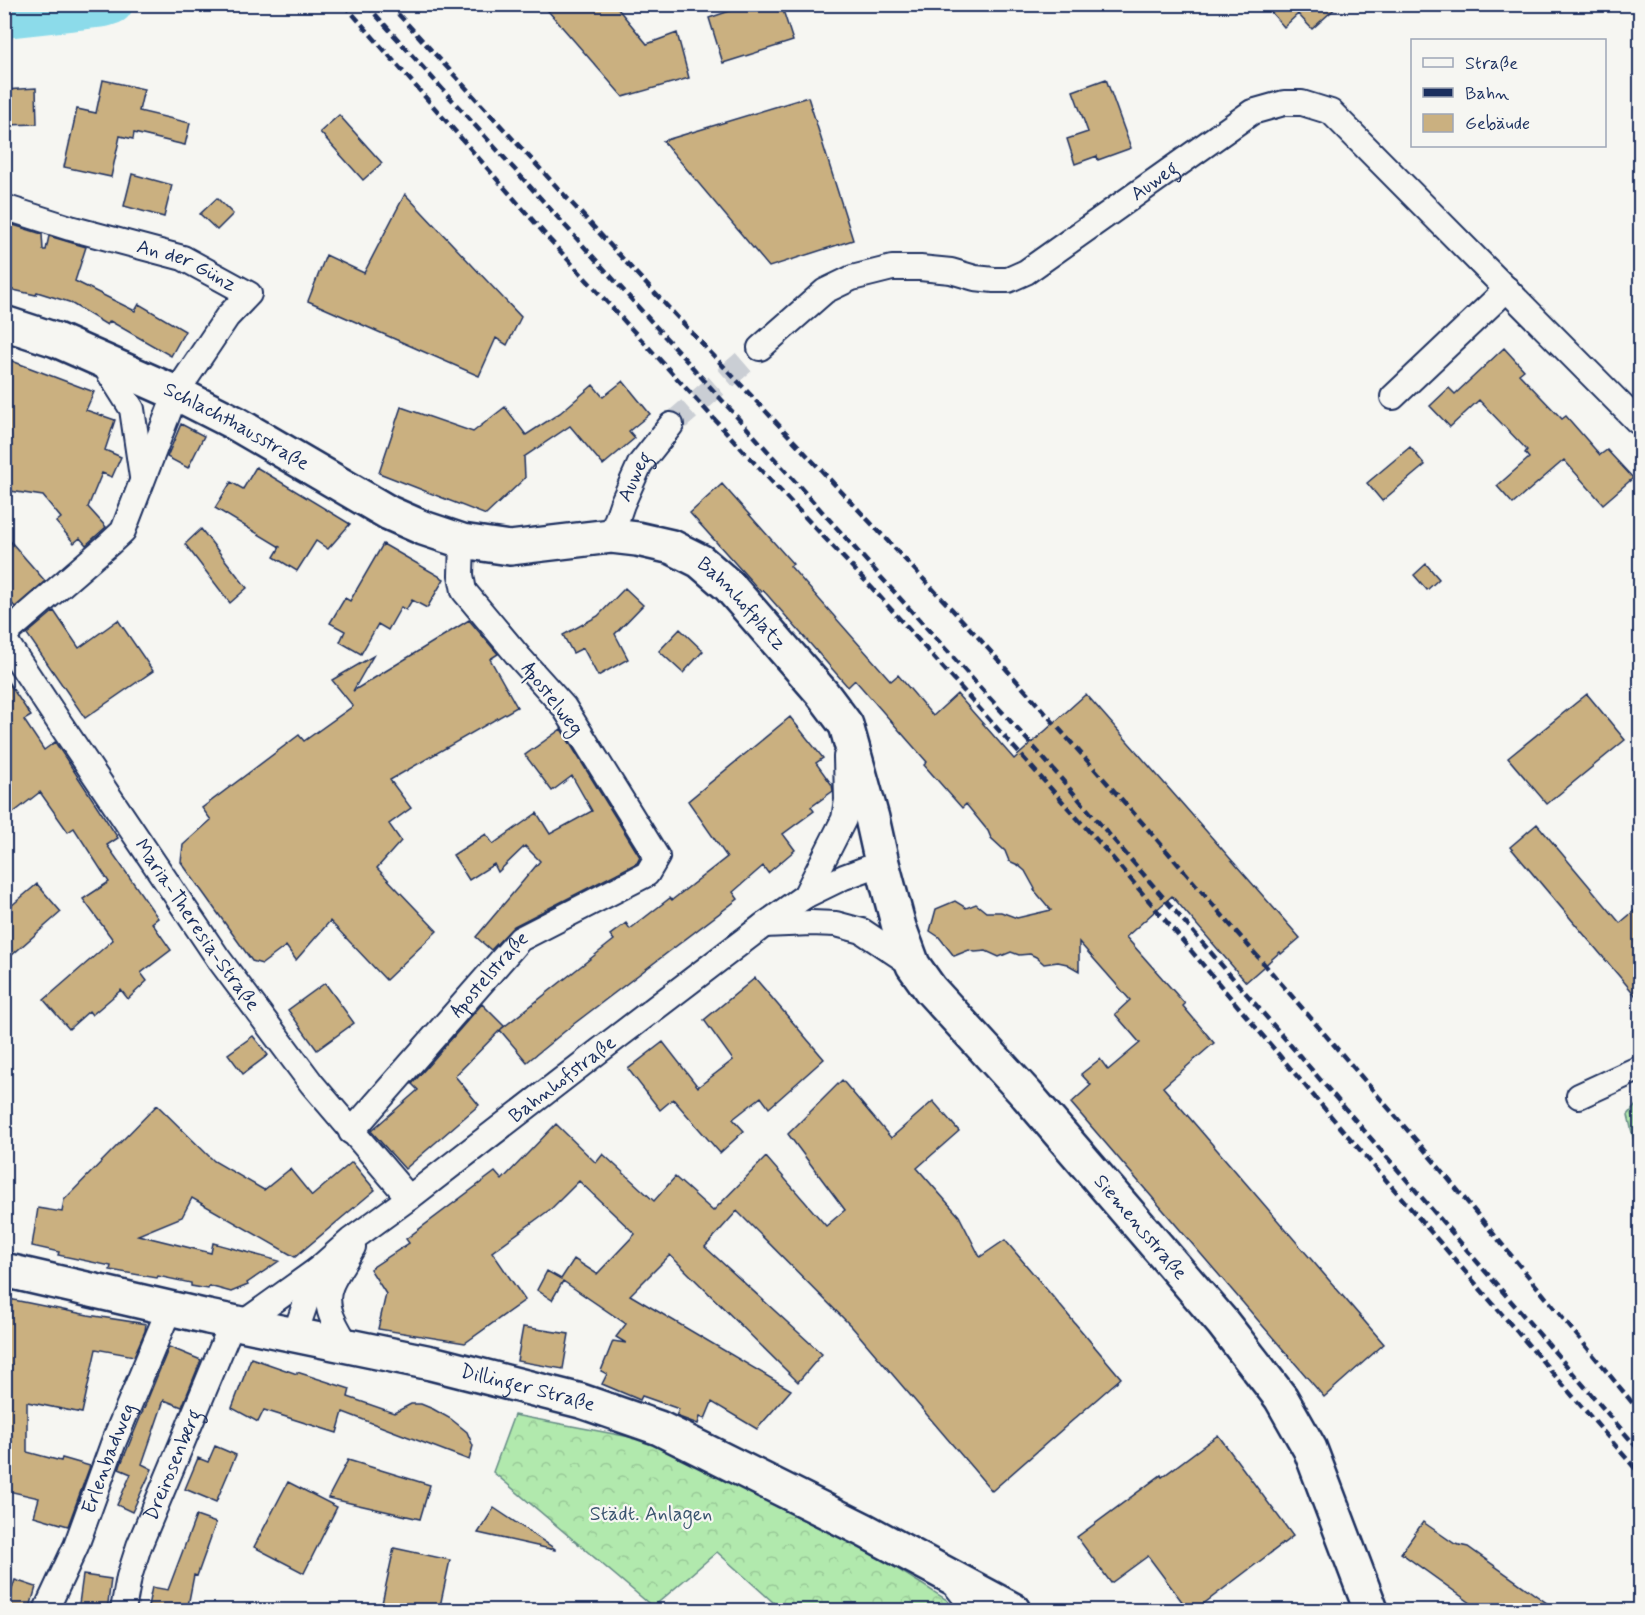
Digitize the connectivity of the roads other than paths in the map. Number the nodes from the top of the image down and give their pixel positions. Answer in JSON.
{"nodes":[{"id":1,"x":4,"y":207,"type":"edge"},
{"id":2,"x":1507,"y":290,"type":"junction"},
{"id":3,"x":4,"y":323,"type":"edge"},
{"id":4,"x":760,"y":348,"type":"tunnel mouth"},
{"id":5,"x":101,"y":360,"type":"junction"},
{"id":6,"x":176,"y":393,"type":"junction"},
{"id":7,"x":1393,"y":397,"type":"dead end"},
{"id":8,"x":1641,"y":422,"type":"edge"},
{"id":9,"x":672,"y":425,"type":"tunnel mouth"},
{"id":10,"x":142,"y":477,"type":"junction"},
{"id":11,"x":611,"y":536,"type":"junction"},
{"id":12,"x":462,"y":541,"type":"junction"},
{"id":13,"x":4,"y":637,"type":"edge"},
{"id":14,"x":846,"y":725,"type":"junction"},
{"id":15,"x":657,"y":857,"type":"joint"},
{"id":16,"x":882,"y":863,"type":"junction"},
{"id":17,"x":805,"y":896,"type":"junction"},
{"id":18,"x":764,"y":925,"type":"junction"},
{"id":19,"x":913,"y":965,"type":"junction"},
{"id":20,"x":1641,"y":1068,"type":"edge"},
{"id":21,"x":1579,"y":1096,"type":"dead end"},
{"id":22,"x":351,"y":1132,"type":"junction"},
{"id":23,"x":409,"y":1198,"type":"junction"},
{"id":24,"x":361,"y":1233,"type":"junction"},
{"id":25,"x":4,"y":1270,"type":"edge"},
{"id":26,"x":317,"y":1270,"type":"junction"},
{"id":27,"x":170,"y":1307,"type":"junction"},
{"id":28,"x":238,"y":1322,"type":"junction"},
{"id":29,"x":295,"y":1334,"type":"junction"},
{"id":30,"x":346,"y":1345,"type":"junction"},
{"id":31,"x":948,"y":1577,"type":"junction"},
{"id":32,"x":46,"y":1611,"type":"edge"},
{"id":33,"x":123,"y":1611,"type":"edge"},
{"id":34,"x":975,"y":1611,"type":"edge"},
{"id":35,"x":1012,"y":1611,"type":"edge"},
{"id":36,"x":1371,"y":1611,"type":"edge"}],
"edges":[{"from":1,"to":6,"type":"street","name":"An der Günz"},
{"from":2,"to":4,"type":"street","name":"Auweg"},
{"from":2,"to":7,"type":"street"},
{"from":2,"to":8,"type":"street","name":"Auweg"},
{"from":3,"to":5,"type":"main road","name":"Schlachthausstraße"},
{"from":5,"to":6,"type":"main road","name":"Schlachthausstraße"},
{"from":5,"to":10,"type":"street"},
{"from":6,"to":10,"type":"street"},
{"from":6,"to":12,"type":"main road","name":"Schlachthausstraße"},
{"from":9,"to":11,"type":"street","name":"Auweg"},
{"from":10,"to":13,"type":"street"},
{"from":11,"to":12,"type":"main road","name":"Bahnhofplatz"},
{"from":11,"to":14,"type":"main road","name":"Bahnhofplatz"},
{"from":12,"to":15,"type":"street","name":"Apostelweg"},
{"from":13,"to":22,"type":"street","name":"Maria-Theresia-Straße"},
{"from":14,"to":16,"type":"main road","name":"Bahnhofplatz"},
{"from":14,"to":17,"type":"street","name":"Bahnhofstraße"},
{"from":15,"to":22,"type":"street","name":"Apostelstraße"},
{"from":16,"to":17,"type":"street","name":"Bahnhofstraße"},
{"from":16,"to":19,"type":"main road","name":"Siemensstraße"},
{"from":17,"to":18,"type":"street","name":"Bahnhofstraße"},
{"from":18,"to":19,"type":"street"},
{"from":18,"to":23,"type":"street","name":"Bahnhofstraße"},
{"from":19,"to":36,"type":"main road","name":"Siemensstraße"},
{"from":20,"to":21,"type":"street"},
{"from":22,"to":23,"type":"street","name":"Maria-Theresia-Straße"},
{"from":23,"to":24,"type":"street","name":"Bahnhofstraße"},
{"from":24,"to":26,"type":"street","name":"Bahnhofstraße"},
{"from":24,"to":30,"type":"street","name":"Bahnhofstraße"},
{"from":25,"to":27,"type":"main road","name":"Dillinger Straße"},
{"from":26,"to":28,"type":"street","name":"Bahnhofstraße"},
{"from":26,"to":29,"type":"street"},
{"from":27,"to":28,"type":"main road","name":"Dillinger Straße"},
{"from":27,"to":32,"type":"street","name":"Erlenbadweg"},
{"from":28,"to":29,"type":"main road","name":"Dillinger Straße"},
{"from":28,"to":33,"type":"street","name":"Dreirosenberg"},
{"from":29,"to":30,"type":"main road","name":"Dillinger Straße"},
{"from":30,"to":31,"type":"main road","name":"Dillinger Straße"},
{"from":31,"to":34,"type":"street"},
{"from":31,"to":35,"type":"main road","name":"Dillinger Straße"}]}
